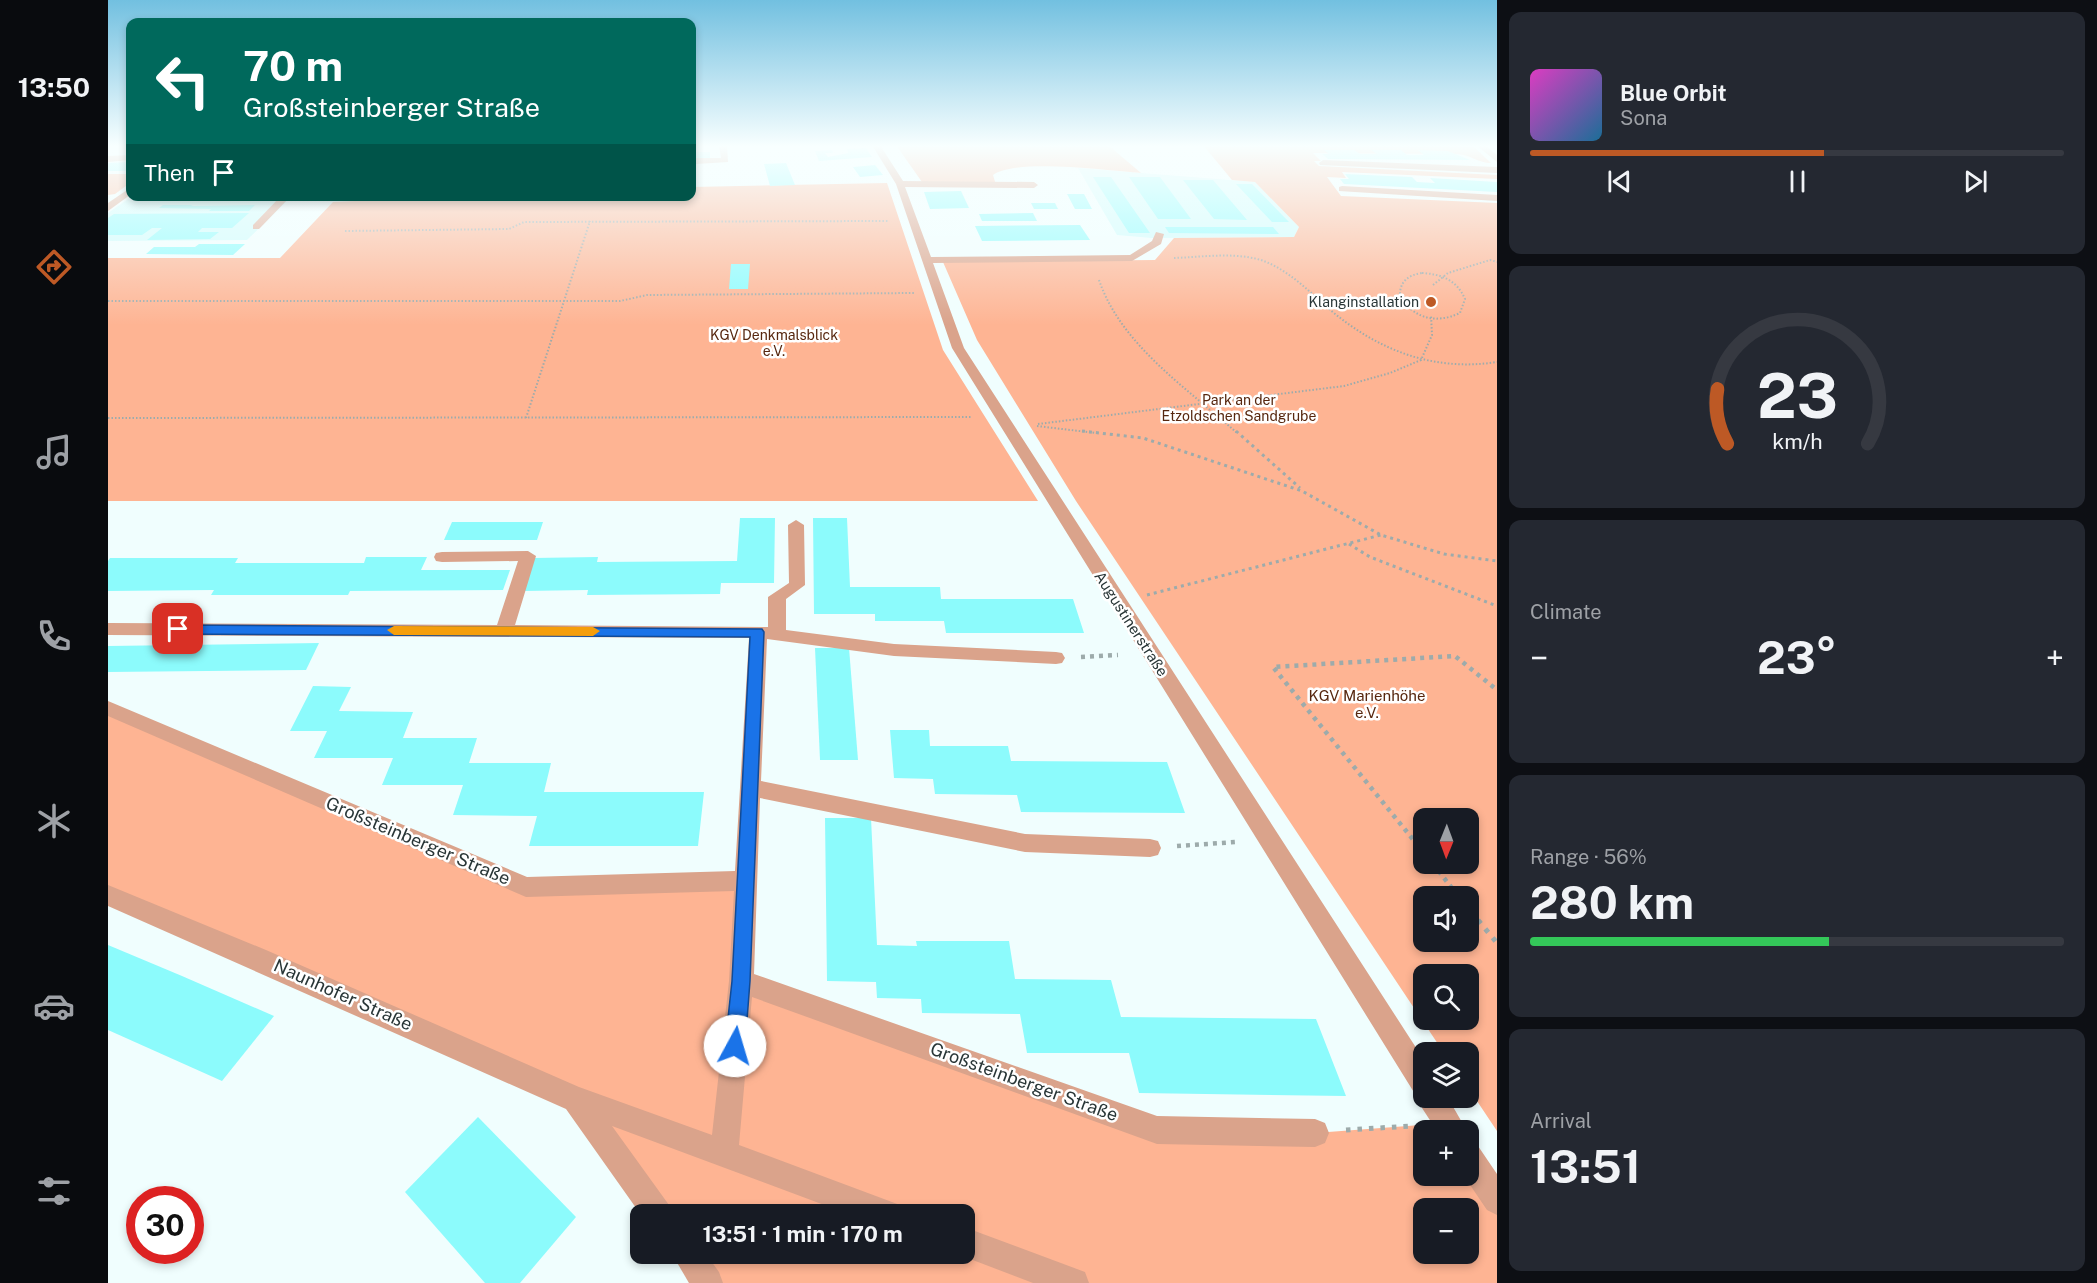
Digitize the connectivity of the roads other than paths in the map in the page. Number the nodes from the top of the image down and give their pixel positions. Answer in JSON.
{"nodes":[{"id":1,"x":278,"y":205,"type":"edge"},
{"id":2,"x":907,"y":205,"type":"edge"},
{"id":3,"x":256,"y":227,"type":"dead end"},
{"id":4,"x":1159,"y":234,"type":"dead end"},
{"id":5,"x":927,"y":260,"type":"junction"},
{"id":6,"x":796,"y":525,"type":"dead end"},
{"id":7,"x":442,"y":557,"type":"dead end"},
{"id":8,"x":108,"y":629,"type":"edge"},
{"id":9,"x":504,"y":631,"type":"junction"},
{"id":10,"x":767,"y":633,"type":"junction"},
{"id":11,"x":1056,"y":658,"type":"road end"},
{"id":12,"x":108,"y":708,"type":"edge"},
{"id":13,"x":750,"y":787,"type":"junction"},
{"id":14,"x":1150,"y":848,"type":"road end"},
{"id":15,"x":746,"y":881,"type":"junction"},
{"id":16,"x":108,"y":895,"type":"edge"},
{"id":17,"x":741,"y":981,"type":"junction"},
{"id":18,"x":1413,"y":1068,"type":"edge"},
{"id":19,"x":576,"y":1099,"type":"junction"},
{"id":20,"x":1315,"y":1133,"type":"road end"},
{"id":21,"x":724,"y":1154,"type":"junction"},
{"id":22,"x":1479,"y":1172,"type":"edge"},
{"id":23,"x":1497,"y":1200,"type":"edge"},
{"id":24,"x":651,"y":1204,"type":"edge"},
{"id":25,"x":860,"y":1204,"type":"edge"},
{"id":26,"x":975,"y":1246,"type":"edge"},
{"id":27,"x":694,"y":1264,"type":"edge"},
{"id":28,"x":708,"y":1283,"type":"edge"},
{"id":29,"x":1074,"y":1283,"type":"edge"}],
"edges":[{"from":1,"to":3,"type":"street"},
{"from":2,"to":5,"type":"street","name":"Augustinerstraße"},
{"from":4,"to":5,"type":"street"},
{"from":5,"to":18,"type":"street","name":"Augustinerstraße"},
{"from":6,"to":10,"type":"street"},
{"from":7,"to":9,"type":"street"},
{"from":8,"to":9,"type":"street"},
{"from":9,"to":10,"type":"street"},
{"from":10,"to":11,"type":"street"},
{"from":10,"to":13,"type":"street"},
{"from":12,"to":15,"type":"street","name":"Großsteinberger Straße"},
{"from":13,"to":14,"type":"street"},
{"from":13,"to":15,"type":"street"},
{"from":15,"to":17,"type":"street"},
{"from":16,"to":19,"type":"street","name":"Naunhofer Straße"},
{"from":17,"to":20,"type":"street","name":"Großsteinberger Straße"},
{"from":17,"to":21,"type":"street"},
{"from":19,"to":21,"type":"street","name":"Naunhofer Straße"},
{"from":19,"to":24,"type":"street"},
{"from":21,"to":25,"type":"street","name":"Naunhofer Straße"},
{"from":22,"to":23,"type":"street"},
{"from":26,"to":29,"type":"street"},
{"from":27,"to":28,"type":"street"}]}
